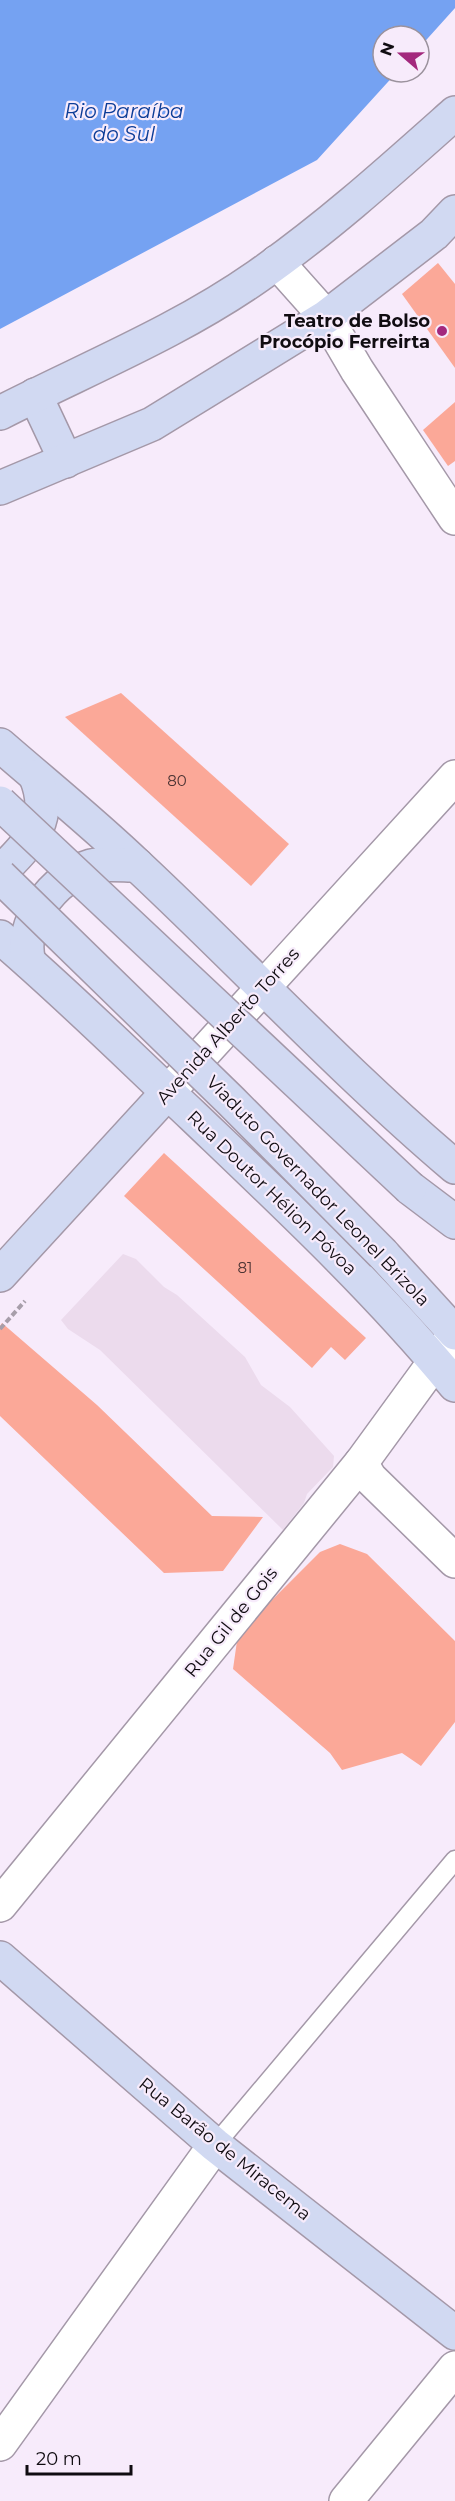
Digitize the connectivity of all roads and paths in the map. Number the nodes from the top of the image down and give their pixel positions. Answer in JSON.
{"nodes":[{"id":1,"x":455,"y":113,"type":"edge"},
{"id":2,"x":455,"y":212,"type":"edge"},
{"id":3,"x":277,"y":262,"type":"junction"},
{"id":4,"x":326,"y":317,"type":"junction"},
{"id":5,"x":35,"y":395,"type":"junction"},
{"id":6,"x":0,"y":413,"type":"edge"},
{"id":7,"x":66,"y":461,"type":"junction"},
{"id":8,"x":0,"y":488,"type":"edge"},
{"id":9,"x":455,"y":518,"type":"edge"},
{"id":10,"x":0,"y":745,"type":"edge"},
{"id":11,"x":36,"y":777,"type":"junction"},
{"id":12,"x":455,"y":777,"type":"edge"},
{"id":13,"x":0,"y":803,"type":"edge"},
{"id":14,"x":137,"y":865,"type":"junction"},
{"id":15,"x":0,"y":874,"type":"edge"},
{"id":16,"x":0,"y":937,"type":"edge"},
{"id":17,"x":29,"y":962,"type":"junction"},
{"id":18,"x":262,"y":988,"type":"junction"},
{"id":19,"x":168,"y":1092,"type":"junction"},
{"id":20,"x":455,"y":1167,"type":"edge"},
{"id":21,"x":455,"y":1222,"type":"edge"},
{"id":22,"x":0,"y":1275,"type":"edge"},
{"id":23,"x":455,"y":1333,"type":"edge"},
{"id":24,"x":445,"y":1373,"type":"edge"},
{"id":25,"x":361,"y":1463,"type":"junction"},
{"id":26,"x":455,"y":1561,"type":"edge"},
{"id":27,"x":455,"y":1860,"type":"edge"},
{"id":28,"x":0,"y":1905,"type":"edge"},
{"id":29,"x":0,"y":1958,"type":"edge"},
{"id":30,"x":215,"y":2145,"type":"junction"},
{"id":31,"x":455,"y":2333,"type":"edge"},
{"id":32,"x":455,"y":2368,"type":"edge"},
{"id":33,"x":0,"y":2444,"type":"edge"},
{"id":34,"x":346,"y":2501,"type":"edge"}],
"edges":[{"from":1,"to":3,"type":"main road"},
{"from":2,"to":4,"type":"main road"},
{"from":3,"to":4,"type":"street"},
{"from":3,"to":5,"type":"main road"},
{"from":4,"to":7,"type":"main road"},
{"from":4,"to":9,"type":"street"},
{"from":5,"to":6,"type":"main road"},
{"from":5,"to":7,"type":"main road"},
{"from":7,"to":8,"type":"main road"},
{"from":10,"to":11,"type":"main road"},
{"from":11,"to":14,"type":"main road"},
{"from":11,"to":15,"type":"main road"},
{"from":12,"to":18,"type":"street","name":"Avenida Alberto Torres"},
{"from":13,"to":21,"type":"main road","bridge":true},
{"from":14,"to":17,"type":"main road"},
{"from":14,"to":18,"type":"main road"},
{"from":15,"to":23,"type":"main road","name":"Viaduto Governador Leonel Brizola","bridge":true},
{"from":16,"to":17,"type":"main road","name":"Rua Doutor Hélion Póvoa"},
{"from":17,"to":19,"type":"main road","name":"Rua Doutor Hélion Póvoa"},
{"from":18,"to":19,"type":"street","name":"Avenida Alberto Torres"},
{"from":18,"to":20,"type":"main road"},
{"from":19,"to":22,"type":"main road","name":"Avenida Alberto Torres"},
{"from":19,"to":24,"type":"main road","name":"Rua Doutor Hélion Póvoa"},
{"from":23,"to":24,"type":"street","name":"Rua Gil de Gois"},
{"from":24,"to":25,"type":"street","name":"Rua Gil de Gois"},
{"from":25,"to":26,"type":"street"},
{"from":25,"to":28,"type":"street","name":"Rua Gil de Gois"},
{"from":27,"to":30,"type":"lane"},
{"from":29,"to":30,"type":"main road","name":"Rua Barão de Miracema"},
{"from":30,"to":31,"type":"main road","name":"Rua Barão de Miracema"},
{"from":30,"to":33,"type":"street"},
{"from":32,"to":34,"type":"street"}]}
